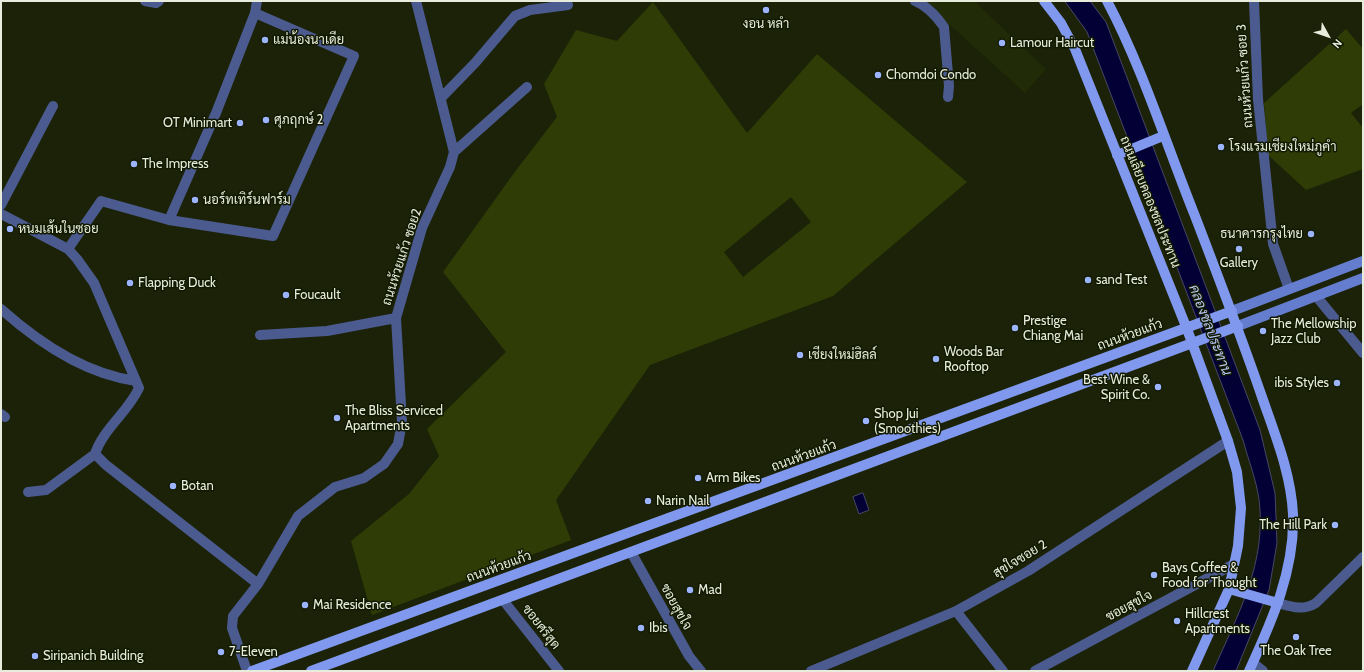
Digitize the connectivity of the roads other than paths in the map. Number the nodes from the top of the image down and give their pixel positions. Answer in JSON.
{"nodes":[{"id":1,"x":145,"y":1,"type":"edge"},
{"id":2,"x":159,"y":1,"type":"edge"},
{"id":3,"x":257,"y":1,"type":"edge"},
{"id":4,"x":416,"y":1,"type":"edge"},
{"id":5,"x":915,"y":1,"type":"edge"},
{"id":6,"x":1044,"y":1,"type":"edge"},
{"id":7,"x":1107,"y":1,"type":"edge"},
{"id":8,"x":1254,"y":1,"type":"edge"},
{"id":9,"x":568,"y":6,"type":"dead end"},
{"id":10,"x":255,"y":13,"type":"junction"},
{"id":11,"x":527,"y":87,"type":"dead end"},
{"id":12,"x":948,"y":97,"type":"dead end"},
{"id":13,"x":440,"y":98,"type":"junction"},
{"id":14,"x":53,"y":106,"type":"dead end"},
{"id":15,"x":1159,"y":138,"type":"junction"},
{"id":16,"x":454,"y":152,"type":"junction"},
{"id":17,"x":1117,"y":155,"type":"junction"},
{"id":18,"x":1,"y":205,"type":"edge"},
{"id":19,"x":1,"y":214,"type":"edge"},
{"id":20,"x":168,"y":220,"type":"junction"},
{"id":21,"x":68,"y":250,"type":"junction"},
{"id":22,"x":1363,"y":261,"type":"edge"},
{"id":23,"x":1363,"y":278,"type":"edge"},
{"id":24,"x":1289,"y":289,"type":"junction"},
{"id":25,"x":1316,"y":296,"type":"junction"},
{"id":26,"x":1,"y":309,"type":"edge"},
{"id":27,"x":1232,"y":311,"type":"junction"},
{"id":28,"x":396,"y":318,"type":"junction"},
{"id":29,"x":1238,"y":326,"type":"junction"},
{"id":30,"x":1187,"y":328,"type":"junction"},
{"id":31,"x":260,"y":335,"type":"dead end"},
{"id":32,"x":1192,"y":342,"type":"junction"},
{"id":33,"x":1363,"y":353,"type":"edge"},
{"id":34,"x":136,"y":381,"type":"junction"},
{"id":35,"x":1228,"y":441,"type":"junction"},
{"id":36,"x":95,"y":454,"type":"junction"},
{"id":37,"x":28,"y":492,"type":"dead end"},
{"id":38,"x":624,"y":535,"type":"junction"},
{"id":39,"x":631,"y":552,"type":"junction"},
{"id":40,"x":1363,"y":557,"type":"edge"},
{"id":41,"x":1234,"y":564,"type":"junction"},
{"id":42,"x":258,"y":584,"type":"junction"},
{"id":43,"x":1229,"y":589,"type":"junction"},
{"id":44,"x":503,"y":600,"type":"junction"},
{"id":45,"x":1278,"y":603,"type":"junction"},
{"id":46,"x":956,"y":611,"type":"junction"},
{"id":47,"x":1251,"y":667,"type":"edge"},
{"id":48,"x":247,"y":671,"type":"edge"},
{"id":49,"x":252,"y":671,"type":"edge"},
{"id":50,"x":311,"y":671,"type":"edge"},
{"id":51,"x":559,"y":671,"type":"edge"},
{"id":52,"x":702,"y":671,"type":"edge"},
{"id":53,"x":811,"y":671,"type":"edge"},
{"id":54,"x":1002,"y":671,"type":"edge"},
{"id":55,"x":1035,"y":671,"type":"edge"},
{"id":56,"x":1192,"y":671,"type":"edge"},
{"id":57,"x":1263,"y":671,"type":"edge"}],
"edges":[{"from":1,"to":2,"type":"street"},
{"from":3,"to":10,"type":"street"},
{"from":4,"to":13,"type":"street","name":"ถนนห้วยแก้ว ซอย2"},
{"from":5,"to":12,"type":"street"},
{"from":6,"to":17,"type":"main road","name":"ถนนเลียบคลองชลประทาน"},
{"from":7,"to":15,"type":"main road"},
{"from":8,"to":24,"type":"street","name":"ถนนห้วยแก้ว ซอย 3"},
{"from":9,"to":13,"type":"street"},
{"from":10,"to":20,"type":"street"},
{"from":10,"to":20,"type":"street"},
{"from":11,"to":16,"type":"street"},
{"from":13,"to":16,"type":"street","name":"ถนนห้วยแก้ว ซอย2"},
{"from":14,"to":18,"type":"street"},
{"from":15,"to":17,"type":"main road"},
{"from":15,"to":27,"type":"main road"},
{"from":16,"to":28,"type":"street","name":"ถนนห้วยแก้ว ซอย2"},
{"from":17,"to":30,"type":"main road","name":"ถนนเลียบคลองชลประทาน"},
{"from":19,"to":21,"type":"street"},
{"from":20,"to":21,"type":"street"},
{"from":21,"to":34,"type":"street"},
{"from":22,"to":24,"type":"main road","name":"ถนนห้วยแก้ว"},
{"from":23,"to":25,"type":"main road"},
{"from":24,"to":27,"type":"main road","name":"ถนนห้วยแก้ว"},
{"from":25,"to":29,"type":"main road"},
{"from":25,"to":33,"type":"street"},
{"from":26,"to":34,"type":"street"},
{"from":27,"to":29,"type":"main road"},
{"from":27,"to":30,"type":"main road","name":"ถนนห้วยแก้ว"},
{"from":28,"to":31,"type":"street"},
{"from":28,"to":42,"type":"street","name":"ถนนห้วยแก้ว ซอย2"},
{"from":29,"to":32,"type":"main road"},
{"from":29,"to":45,"type":"main road"},
{"from":30,"to":32,"type":"main road","name":"ถนนเลียบคลองชลประทาน"},
{"from":30,"to":38,"type":"main road","name":"ถนนห้วยแก้ว"},
{"from":32,"to":35,"type":"main road","name":"ถนนเลียบคลองชลประทาน"},
{"from":32,"to":39,"type":"main road"},
{"from":34,"to":36,"type":"street"},
{"from":35,"to":41,"type":"main road","name":"ถนนเลียบคลองชลประทาน"},
{"from":35,"to":46,"type":"street","name":"สุขใจซอย 2"},
{"from":36,"to":37,"type":"street"},
{"from":36,"to":42,"type":"street"},
{"from":38,"to":39,"type":"main road"},
{"from":38,"to":49,"type":"main road","name":"ถนนห้วยแก้ว"},
{"from":39,"to":44,"type":"main road"},
{"from":39,"to":52,"type":"street","name":"ซอยสุขใจ"},
{"from":40,"to":45,"type":"street"},
{"from":41,"to":43,"type":"main road","name":"ถนนเลียบคลองชลประทาน"},
{"from":41,"to":55,"type":"street","name":"ซอยสุขใจ"},
{"from":42,"to":48,"type":"street","name":"ถนนห้วยแก้ว ซอย2"},
{"from":43,"to":45,"type":"main road"},
{"from":43,"to":56,"type":"main road","name":"ถนนเลียบคลองชลประทาน"},
{"from":44,"to":50,"type":"main road"},
{"from":44,"to":51,"type":"street","name":"ซอยศรีสุด"},
{"from":45,"to":47,"type":"main road"},
{"from":46,"to":53,"type":"street","name":"สุขใจซอย 2"},
{"from":46,"to":54,"type":"street"},
{"from":47,"to":57,"type":"street"}]}
